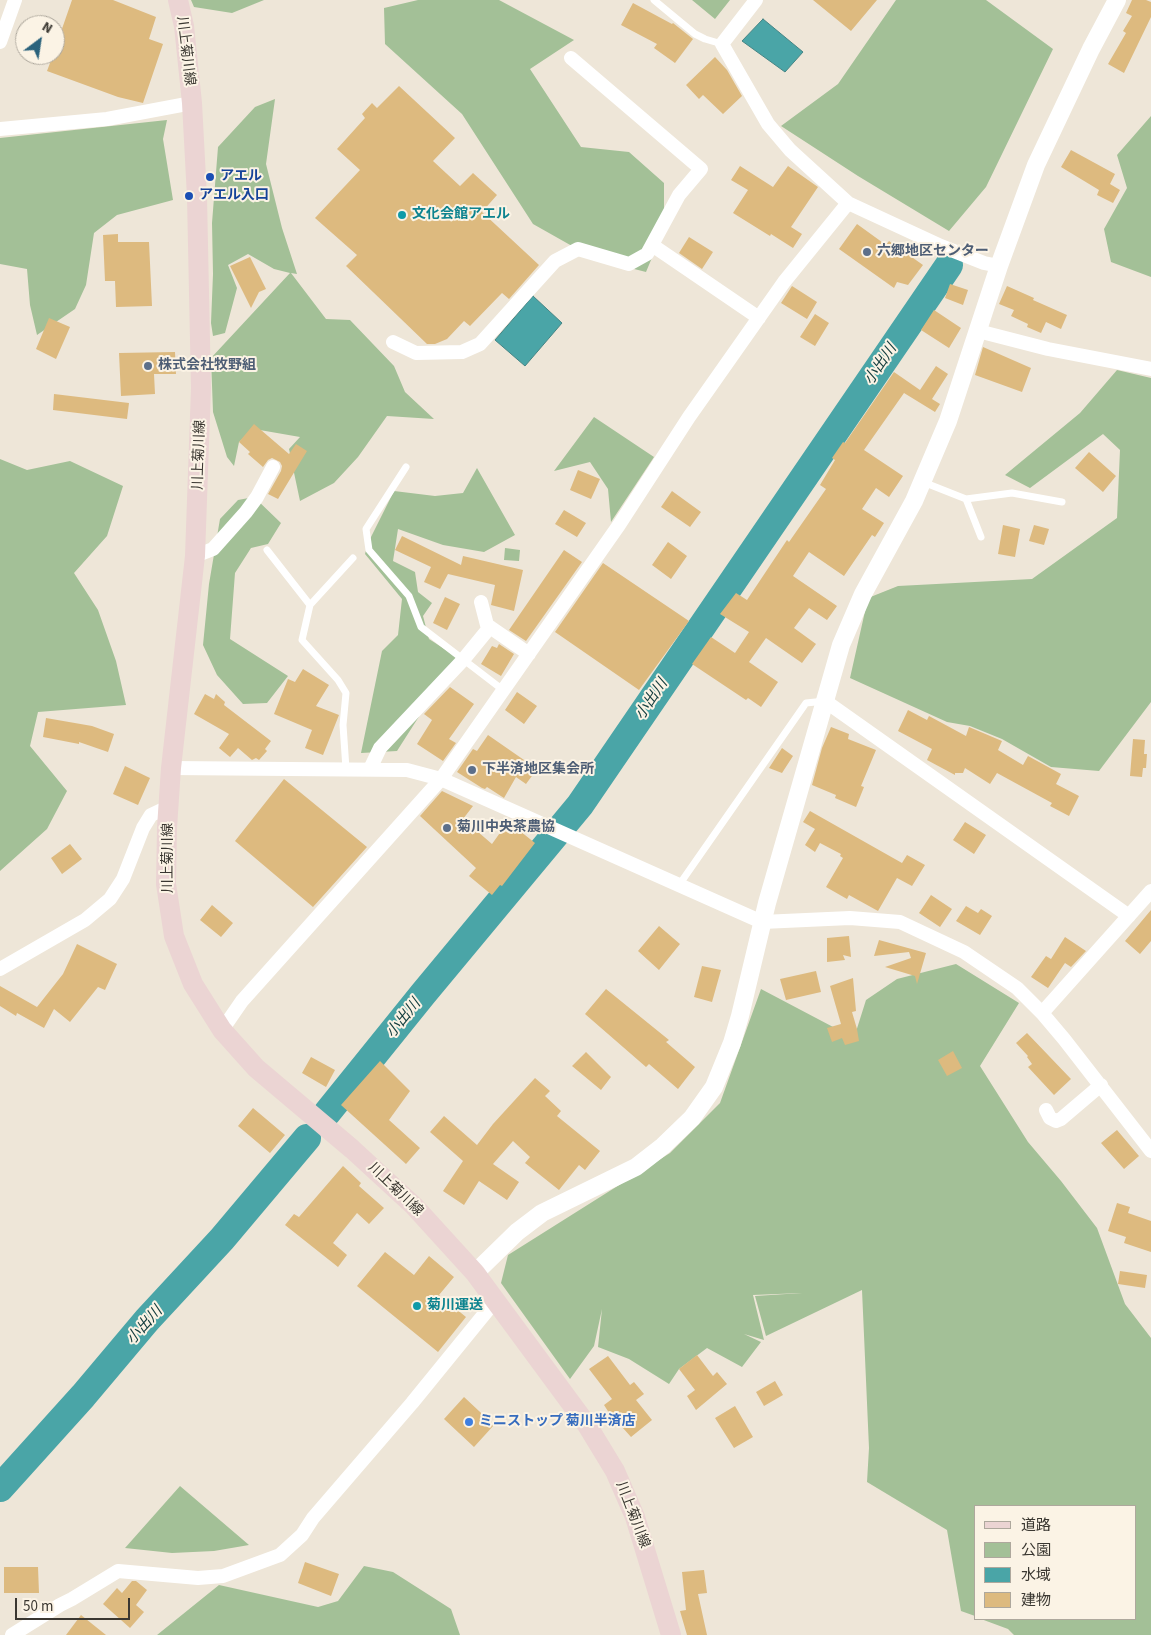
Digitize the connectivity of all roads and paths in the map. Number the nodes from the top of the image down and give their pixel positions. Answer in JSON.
{"nodes":[{"id":1,"x":15,"y":0,"type":"edge"},
{"id":2,"x":178,"y":0,"type":"edge"},
{"id":3,"x":654,"y":0,"type":"edge"},
{"id":4,"x":756,"y":0,"type":"edge"},
{"id":5,"x":1117,"y":0,"type":"edge"},
{"id":6,"x":0,"y":42,"type":"edge"},
{"id":7,"x":722,"y":44,"type":"junction"},
{"id":8,"x":571,"y":58,"type":"dead end"},
{"id":9,"x":192,"y":103,"type":"junction"},
{"id":10,"x":0,"y":129,"type":"edge"},
{"id":11,"x":848,"y":204,"type":"junction"},
{"id":12,"x":652,"y":245,"type":"junction"},
{"id":13,"x":999,"y":266,"type":"junction"},
{"id":14,"x":759,"y":318,"type":"junction"},
{"id":15,"x":978,"y":331,"type":"junction"},
{"id":16,"x":393,"y":342,"type":"dead end"},
{"id":17,"x":1151,"y":369,"type":"edge"},
{"id":18,"x":273,"y":467,"type":"dead end"},
{"id":19,"x":406,"y":467,"type":"dead end"},
{"id":20,"x":922,"y":482,"type":"junction"},
{"id":21,"x":966,"y":499,"type":"junction"},
{"id":22,"x":1062,"y":502,"type":"dead end"},
{"id":23,"x":981,"y":537,"type":"dead end"},
{"id":24,"x":267,"y":550,"type":"dead end"},
{"id":25,"x":195,"y":556,"type":"junction"},
{"id":26,"x":353,"y":558,"type":"dead end"},
{"id":27,"x":481,"y":602,"type":"dead end"},
{"id":28,"x":310,"y":605,"type":"junction"},
{"id":29,"x":490,"y":627,"type":"junction"},
{"id":30,"x":529,"y":654,"type":"junction"},
{"id":31,"x":463,"y":660,"type":"junction"},
{"id":32,"x":503,"y":690,"type":"junction"},
{"id":33,"x":825,"y":700,"type":"junction"},
{"id":34,"x":171,"y":768,"type":"junction"},
{"id":35,"x":346,"y":769,"type":"junction"},
{"id":36,"x":370,"y":769,"type":"junction"},
{"id":37,"x":441,"y":779,"type":"junction"},
{"id":38,"x":170,"y":806,"type":"junction"},
{"id":39,"x":679,"y":885,"type":"junction"},
{"id":40,"x":1151,"y":891,"type":"edge"},
{"id":41,"x":1129,"y":916,"type":"junction"},
{"id":42,"x":762,"y":922,"type":"junction"},
{"id":43,"x":0,"y":969,"type":"edge"},
{"id":44,"x":1042,"y":1013,"type":"junction"},
{"id":45,"x":222,"y":1030,"type":"junction"},
{"id":46,"x":1101,"y":1085,"type":"junction"},
{"id":47,"x":1046,"y":1110,"type":"dead end"},
{"id":48,"x":1151,"y":1151,"type":"edge"},
{"id":49,"x":475,"y":1273,"type":"junction"},
{"id":50,"x":495,"y":1301,"type":"junction"},
{"id":51,"x":12,"y":1635,"type":"edge"},
{"id":52,"x":671,"y":1635,"type":"edge"}],
"edges":[{"from":1,"to":6,"type":"street"},
{"from":2,"to":9,"type":"main road","name":"川上菊川線"},
{"from":3,"to":7,"type":"lane"},
{"from":4,"to":7,"type":"street"},
{"from":5,"to":13,"type":"street"},
{"from":7,"to":11,"type":"street"},
{"from":8,"to":12,"type":"street"},
{"from":9,"to":10,"type":"street"},
{"from":9,"to":25,"type":"main road","name":"川上菊川線"},
{"from":11,"to":13,"type":"street"},
{"from":11,"to":14,"type":"street"},
{"from":12,"to":14,"type":"street"},
{"from":12,"to":16,"type":"street"},
{"from":13,"to":15,"type":"street"},
{"from":14,"to":30,"type":"street"},
{"from":15,"to":17,"type":"street"},
{"from":15,"to":20,"type":"street"},
{"from":18,"to":25,"type":"street"},
{"from":19,"to":31,"type":"lane"},
{"from":20,"to":21,"type":"lane"},
{"from":20,"to":33,"type":"street"},
{"from":21,"to":22,"type":"lane"},
{"from":21,"to":23,"type":"lane"},
{"from":24,"to":28,"type":"lane"},
{"from":25,"to":34,"type":"main road","name":"川上菊川線"},
{"from":26,"to":28,"type":"lane"},
{"from":27,"to":29,"type":"street"},
{"from":28,"to":35,"type":"lane"},
{"from":29,"to":30,"type":"street"},
{"from":29,"to":31,"type":"street"},
{"from":30,"to":32,"type":"street"},
{"from":31,"to":32,"type":"lane"},
{"from":31,"to":36,"type":"street"},
{"from":32,"to":37,"type":"street"},
{"from":33,"to":39,"type":"lane"},
{"from":33,"to":41,"type":"street"},
{"from":33,"to":42,"type":"street"},
{"from":34,"to":35,"type":"street"},
{"from":34,"to":38,"type":"main road","name":"川上菊川線"},
{"from":35,"to":36,"type":"street"},
{"from":36,"to":37,"type":"street"},
{"from":37,"to":39,"type":"street"},
{"from":37,"to":45,"type":"street"},
{"from":38,"to":43,"type":"street"},
{"from":38,"to":45,"type":"main road","name":"川上菊川線"},
{"from":39,"to":42,"type":"street"},
{"from":40,"to":41,"type":"street"},
{"from":41,"to":44,"type":"street"},
{"from":42,"to":44,"type":"street"},
{"from":42,"to":49,"type":"street"},
{"from":44,"to":46,"type":"street"},
{"from":45,"to":49,"type":"main road","name":"川上菊川線"},
{"from":46,"to":47,"type":"street"},
{"from":46,"to":48,"type":"street"},
{"from":49,"to":50,"type":"main road","name":"川上菊川線"},
{"from":50,"to":51,"type":"street"},
{"from":50,"to":52,"type":"main road","name":"川上菊川線"}]}
